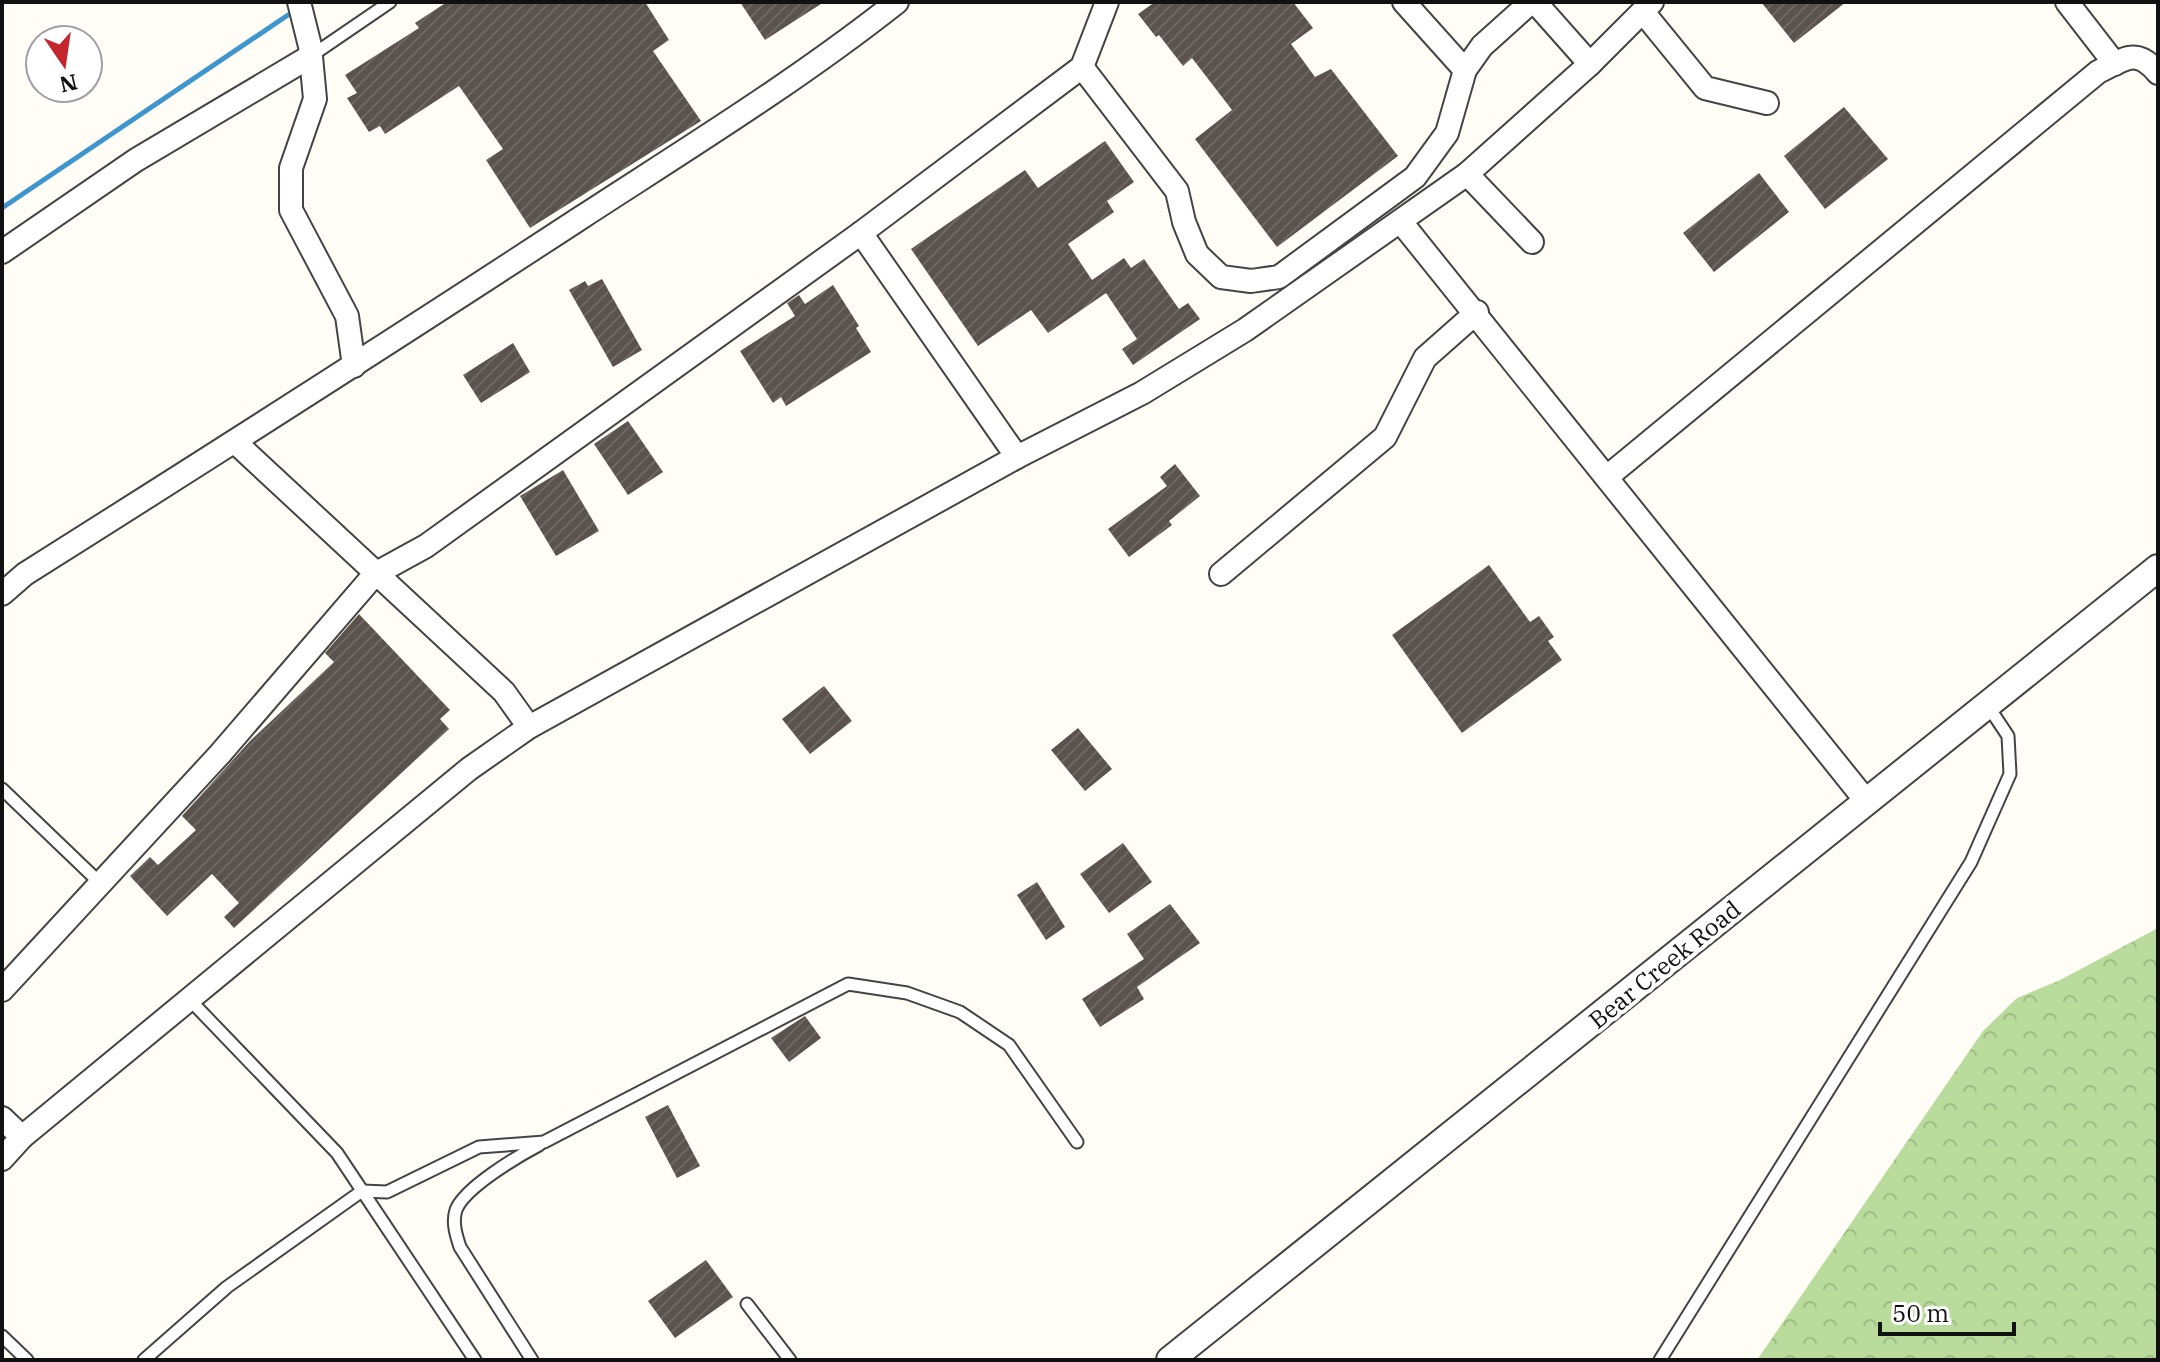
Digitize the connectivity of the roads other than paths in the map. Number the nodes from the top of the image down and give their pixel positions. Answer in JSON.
{"nodes":[{"id":1,"x":299,"y":2,"type":"edge"},
{"id":2,"x":390,"y":2,"type":"edge"},
{"id":3,"x":897,"y":2,"type":"edge"},
{"id":4,"x":1107,"y":2,"type":"edge"},
{"id":5,"x":1404,"y":2,"type":"edge"},
{"id":6,"x":1533,"y":2,"type":"edge"},
{"id":7,"x":2067,"y":2,"type":"edge"},
{"id":8,"x":1648,"y":7,"type":"edge"},
{"id":9,"x":311,"y":56,"type":"junction"},
{"id":10,"x":1590,"y":64,"type":"junction"},
{"id":11,"x":2115,"y":64,"type":"junction"},
{"id":12,"x":1082,"y":67,"type":"junction"},
{"id":13,"x":1465,"y":70,"type":"junction"},
{"id":14,"x":2158,"y":73,"type":"edge"},
{"id":15,"x":1767,"y":103,"type":"dead end"},
{"id":16,"x":1467,"y":174,"type":"junction"},
{"id":17,"x":1401,"y":222,"type":"junction"},
{"id":18,"x":861,"y":233,"type":"junction"},
{"id":19,"x":1532,"y":242,"type":"dead end"},
{"id":20,"x":2,"y":252,"type":"edge"},
{"id":21,"x":1477,"y":312,"type":"junction"},
{"id":22,"x":354,"y":366,"type":"junction"},
{"id":23,"x":235,"y":442,"type":"junction"},
{"id":24,"x":1017,"y":457,"type":"junction"},
{"id":25,"x":1607,"y":477,"type":"junction"},
{"id":26,"x":2158,"y":568,"type":"edge"},
{"id":27,"x":375,"y":574,"type":"junction"},
{"id":28,"x":1221,"y":574,"type":"dead end"},
{"id":29,"x":2,"y":594,"type":"edge"},
{"id":30,"x":1988,"y":706,"type":"junction"},
{"id":31,"x":529,"y":727,"type":"junction"},
{"id":32,"x":2,"y":789,"type":"edge"},
{"id":33,"x":1867,"y":802,"type":"junction"},
{"id":34,"x":100,"y":883,"type":"junction"},
{"id":35,"x":2,"y":990,"type":"edge"},
{"id":36,"x":190,"y":1000,"type":"junction"},
{"id":37,"x":2,"y":1118,"type":"edge"},
{"id":38,"x":22,"y":1137,"type":"junction"},
{"id":39,"x":544,"y":1142,"type":"junction"},
{"id":40,"x":1077,"y":1142,"type":"dead end"},
{"id":41,"x":2,"y":1159,"type":"edge"},
{"id":42,"x":362,"y":1191,"type":"junction"},
{"id":43,"x":747,"y":1304,"type":"dead end"},
{"id":44,"x":2,"y":1336,"type":"edge"},
{"id":45,"x":25,"y":1359,"type":"edge"},
{"id":46,"x":144,"y":1360,"type":"edge"},
{"id":47,"x":475,"y":1360,"type":"edge"},
{"id":48,"x":532,"y":1360,"type":"edge"},
{"id":49,"x":790,"y":1360,"type":"edge"},
{"id":50,"x":1170,"y":1360,"type":"edge"},
{"id":51,"x":1660,"y":1360,"type":"edge"}],
"edges":[{"from":1,"to":9,"type":"street"},
{"from":2,"to":9,"type":"lane"},
{"from":3,"to":22,"type":"street"},
{"from":4,"to":12,"type":"street"},
{"from":5,"to":13,"type":"street"},
{"from":6,"to":10,"type":"street"},
{"from":6,"to":13,"type":"street"},
{"from":7,"to":11,"type":"street"},
{"from":8,"to":10,"type":"street"},
{"from":8,"to":15,"type":"street"},
{"from":9,"to":20,"type":"street"},
{"from":9,"to":22,"type":"street"},
{"from":10,"to":16,"type":"street"},
{"from":11,"to":14,"type":"street"},
{"from":11,"to":25,"type":"street"},
{"from":12,"to":13,"type":"street"},
{"from":12,"to":18,"type":"street"},
{"from":16,"to":17,"type":"street"},
{"from":16,"to":19,"type":"street"},
{"from":17,"to":21,"type":"street"},
{"from":17,"to":24,"type":"street"},
{"from":18,"to":24,"type":"street"},
{"from":18,"to":27,"type":"street"},
{"from":21,"to":25,"type":"street"},
{"from":21,"to":28,"type":"street"},
{"from":22,"to":23,"type":"street"},
{"from":23,"to":27,"type":"street"},
{"from":23,"to":29,"type":"street"},
{"from":24,"to":31,"type":"street"},
{"from":25,"to":33,"type":"street"},
{"from":26,"to":30,"type":"street","name":"Bear Creek Road"},
{"from":27,"to":31,"type":"street"},
{"from":27,"to":34,"type":"street"},
{"from":30,"to":33,"type":"street","name":"Bear Creek Road"},
{"from":30,"to":51,"type":"lane"},
{"from":31,"to":36,"type":"street"},
{"from":32,"to":34,"type":"lane"},
{"from":33,"to":50,"type":"street","name":"Bear Creek Road"},
{"from":34,"to":35,"type":"street"},
{"from":36,"to":38,"type":"street"},
{"from":36,"to":42,"type":"lane"},
{"from":37,"to":38,"type":"street"},
{"from":38,"to":41,"type":"street"},
{"from":39,"to":40,"type":"lane"},
{"from":39,"to":42,"type":"lane"},
{"from":39,"to":48,"type":"lane"},
{"from":42,"to":46,"type":"lane"},
{"from":42,"to":47,"type":"lane"},
{"from":43,"to":49,"type":"lane"},
{"from":44,"to":45,"type":"lane"}]}
